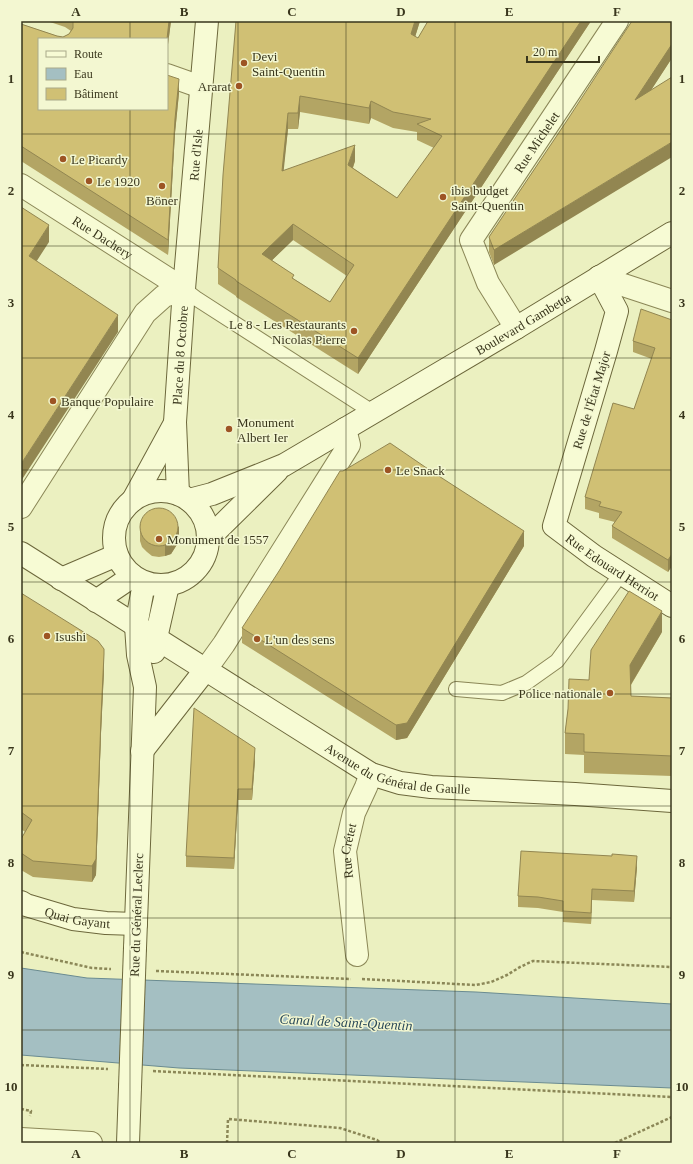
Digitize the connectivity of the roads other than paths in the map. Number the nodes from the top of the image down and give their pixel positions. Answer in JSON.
{"nodes":[{"id":1,"x":207,"y":21,"type":"edge"},
{"id":2,"x":616,"y":21,"type":"edge"},
{"id":3,"x":168,"y":75,"type":"edge"},
{"id":4,"x":201,"y":87,"type":"junction"},
{"id":5,"x":21,"y":185,"type":"edge"},
{"id":6,"x":672,"y":233,"type":"edge"},
{"id":7,"x":599,"y":277,"type":"junction"},
{"id":8,"x":184,"y":289,"type":"junction"},
{"id":9,"x":672,"y":301,"type":"edge"},
{"id":10,"x":516,"y":328,"type":"junction"},
{"id":11,"x":374,"y":413,"type":"junction"},
{"id":12,"x":175,"y":422,"type":"junction"},
{"id":13,"x":345,"y":429,"type":"junction"},
{"id":14,"x":284,"y":464,"type":"junction"},
{"id":15,"x":184,"y":498,"type":"junction"},
{"id":16,"x":133,"y":500,"type":"junction"},
{"id":17,"x":21,"y":507,"type":"edge"},
{"id":18,"x":554,"y":526,"type":"joint"},
{"id":19,"x":208,"y":539,"type":"junction"},
{"id":20,"x":21,"y":553,"type":"edge"},
{"id":21,"x":117,"y":555,"type":"junction"},
{"id":22,"x":621,"y":574,"type":"junction"},
{"id":23,"x":61,"y":579,"type":"junction"},
{"id":24,"x":138,"y":580,"type":"junction"},
{"id":25,"x":168,"y":585,"type":"junction"},
{"id":26,"x":96,"y":601,"type":"junction"},
{"id":27,"x":672,"y":606,"type":"edge"},
{"id":28,"x":136,"y":626,"type":"junction"},
{"id":29,"x":156,"y":638,"type":"junction"},
{"id":30,"x":206,"y":669,"type":"junction"},
{"id":31,"x":144,"y":687,"type":"junction"},
{"id":32,"x":456,"y":689,"type":"dead end"},
{"id":33,"x":142,"y":751,"type":"junction"},
{"id":34,"x":371,"y":774,"type":"junction"},
{"id":35,"x":672,"y":801,"type":"edge"},
{"id":36,"x":21,"y":902,"type":"edge"},
{"id":37,"x":136,"y":924,"type":"junction"},
{"id":38,"x":358,"y":955,"type":"dead end"},
{"id":39,"x":21,"y":1139,"type":"edge"},
{"id":40,"x":90,"y":1143,"type":"edge"},
{"id":41,"x":128,"y":1143,"type":"edge"}],
"edges":[{"from":1,"to":4,"type":"street","name":"Rue d'Isle"},
{"from":2,"to":10,"type":"street","name":"Rue Michelet"},
{"from":3,"to":4,"type":"street"},
{"from":4,"to":8,"type":"street","name":"Rue d'Isle"},
{"from":5,"to":8,"type":"street","name":"Rue Dachery"},
{"from":6,"to":7,"type":"street","name":"Boulevard Gambetta"},
{"from":7,"to":9,"type":"street"},
{"from":7,"to":10,"type":"street","name":"Boulevard Gambetta"},
{"from":7,"to":18,"type":"street","name":"Rue de l'État Major"},
{"from":8,"to":11,"type":"lane"},
{"from":8,"to":12,"type":"street","name":"Place du 8 Octobre"},
{"from":8,"to":17,"type":"street"},
{"from":10,"to":11,"type":"street","name":"Boulevard Gambetta"},
{"from":11,"to":13,"type":"street","name":"Place du 8 Octobre"},
{"from":12,"to":15,"type":"street","name":"Place du 8 Octobre"},
{"from":12,"to":16,"type":"street","name":"Place du 8 Octobre"},
{"from":13,"to":14,"type":"street","name":"Place du 8 Octobre"},
{"from":13,"to":30,"type":"street"},
{"from":14,"to":15,"type":"street","name":"Place du 8 Octobre"},
{"from":14,"to":19,"type":"street","name":"Place du 8 Octobre"},
{"from":15,"to":16,"type":"street","name":"Place du 8 Octobre"},
{"from":15,"to":19,"type":"street","name":"Place du 8 Octobre"},
{"from":16,"to":21,"type":"street","name":"Place du 8 Octobre"},
{"from":18,"to":22,"type":"street","name":"Rue Edouard Herriot"},
{"from":19,"to":25,"type":"street","name":"Place du 8 Octobre"},
{"from":20,"to":23,"type":"street"},
{"from":21,"to":23,"type":"street"},
{"from":21,"to":24,"type":"street","name":"Place du 8 Octobre"},
{"from":22,"to":27,"type":"street","name":"Rue Edouard Herriot"},
{"from":22,"to":32,"type":"lane"},
{"from":23,"to":26,"type":"street"},
{"from":24,"to":25,"type":"street","name":"Place du 8 Octobre"},
{"from":24,"to":26,"type":"street"},
{"from":24,"to":28,"type":"street","name":"Rue du Général Leclerc"},
{"from":25,"to":29,"type":"street"},
{"from":26,"to":28,"type":"street"},
{"from":28,"to":29,"type":"street"},
{"from":28,"to":31,"type":"street","name":"Rue du Général Leclerc"},
{"from":29,"to":30,"type":"street","name":"Avenue du Général de Gaulle"},
{"from":29,"to":31,"type":"street","name":"Rue du Général Leclerc"},
{"from":30,"to":33,"type":"street"},
{"from":30,"to":34,"type":"street","name":"Avenue du Général de Gaulle"},
{"from":31,"to":33,"type":"street","name":"Rue du Général Leclerc"},
{"from":33,"to":37,"type":"street","name":"Rue du Général Leclerc"},
{"from":34,"to":35,"type":"street","name":"Avenue du Général de Gaulle"},
{"from":34,"to":38,"type":"street","name":"Rue Crétet"},
{"from":36,"to":37,"type":"street","name":"Quai Gayant"},
{"from":37,"to":41,"type":"street","name":"Rue du Général Leclerc","bridge":true},
{"from":39,"to":40,"type":"street"}]}
